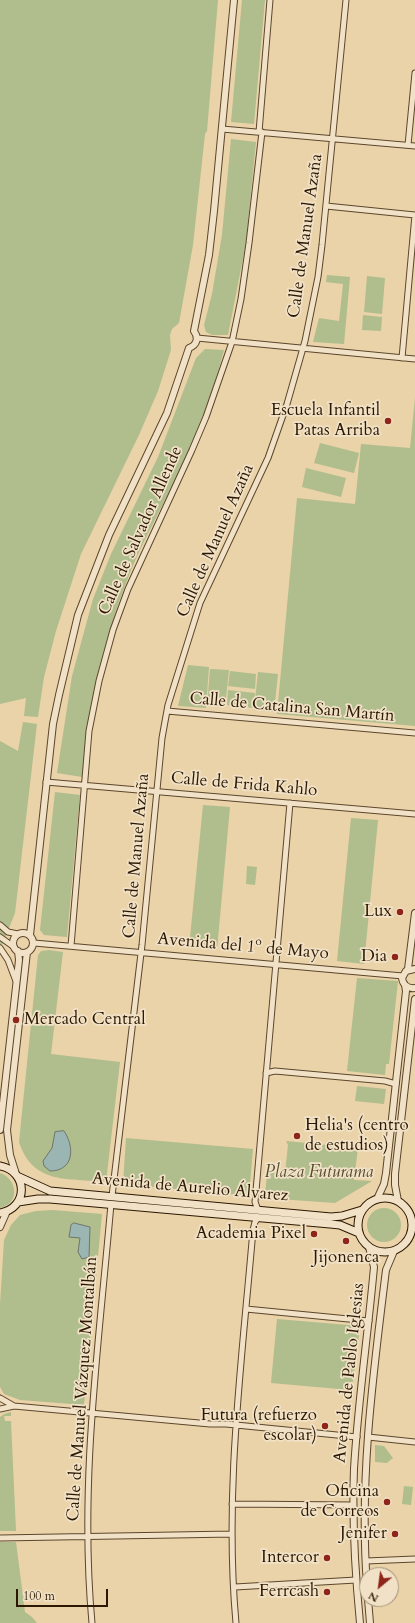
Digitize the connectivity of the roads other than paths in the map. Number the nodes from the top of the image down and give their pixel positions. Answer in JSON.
{"nodes":[{"id":1,"x":234,"y":0,"type":"edge"},
{"id":2,"x":270,"y":0,"type":"edge"},
{"id":3,"x":346,"y":0,"type":"edge"},
{"id":4,"x":415,"y":73,"type":"edge"},
{"id":5,"x":222,"y":129,"type":"junction"},
{"id":6,"x":260,"y":132,"type":"junction"},
{"id":7,"x":333,"y":138,"type":"junction"},
{"id":8,"x":408,"y":145,"type":"junction"},
{"id":9,"x":415,"y":146,"type":"edge"},
{"id":10,"x":326,"y":206,"type":"junction"},
{"id":11,"x":415,"y":215,"type":"edge"},
{"id":12,"x":197,"y":338,"type":"junction"},
{"id":13,"x":232,"y":342,"type":"junction"},
{"id":14,"x":303,"y":348,"type":"junction"},
{"id":15,"x":402,"y":358,"type":"junction"},
{"id":16,"x":415,"y":359,"type":"edge"},
{"id":17,"x":167,"y":711,"type":"junction"},
{"id":18,"x":415,"y":733,"type":"edge"},
{"id":19,"x":46,"y":782,"type":"junction"},
{"id":20,"x":84,"y":785,"type":"junction"},
{"id":21,"x":157,"y":792,"type":"junction"},
{"id":22,"x":290,"y":803,"type":"junction"},
{"id":23,"x":415,"y":814,"type":"edge"},
{"id":24,"x":415,"y":913,"type":"edge"},
{"id":25,"x":0,"y":925,"type":"edge"},
{"id":26,"x":18,"y":934,"type":"junction"},
{"id":27,"x":30,"y":935,"type":"junction"},
{"id":28,"x":0,"y":937,"type":"edge"},
{"id":29,"x":34,"y":943,"type":"junction"},
{"id":30,"x":71,"y":946,"type":"junction"},
{"id":31,"x":0,"y":948,"type":"edge"},
{"id":32,"x":16,"y":949,"type":"junction"},
{"id":33,"x":27,"y":952,"type":"junction"},
{"id":34,"x":142,"y":952,"type":"junction"},
{"id":35,"x":275,"y":964,"type":"junction"},
{"id":36,"x":408,"y":969,"type":"junction"},
{"id":37,"x":415,"y":969,"type":"edge"},
{"id":38,"x":403,"y":976,"type":"junction"},
{"id":39,"x":16,"y":981,"type":"junction"},
{"id":40,"x":405,"y":986,"type":"junction"},
{"id":41,"x":415,"y":988,"type":"edge"},
{"id":42,"x":415,"y":999,"type":"edge"},
{"id":43,"x":266,"y":1073,"type":"junction"},
{"id":44,"x":396,"y":1084,"type":"junction"},
{"id":45,"x":0,"y":1130,"type":"edge"},
{"id":46,"x":0,"y":1166,"type":"edge"},
{"id":47,"x":17,"y":1175,"type":"junction"},
{"id":48,"x":112,"y":1196,"type":"junction"},
{"id":49,"x":377,"y":1199,"type":"junction"},
{"id":50,"x":398,"y":1201,"type":"junction"},
{"id":51,"x":18,"y":1202,"type":"junction"},
{"id":52,"x":111,"y":1204,"type":"junction"},
{"id":53,"x":258,"y":1210,"type":"junction"},
{"id":54,"x":362,"y":1210,"type":"junction"},
{"id":55,"x":4,"y":1212,"type":"edge"},
{"id":56,"x":412,"y":1214,"type":"edge"},
{"id":57,"x":258,"y":1218,"type":"junction"},
{"id":58,"x":0,"y":1227,"type":"edge"},
{"id":59,"x":359,"y":1233,"type":"junction"},
{"id":60,"x":411,"y":1239,"type":"edge"},
{"id":61,"x":369,"y":1247,"type":"junction"},
{"id":62,"x":394,"y":1251,"type":"junction"},
{"id":63,"x":246,"y":1309,"type":"junction"},
{"id":64,"x":369,"y":1321,"type":"junction"},
{"id":65,"x":0,"y":1398,"type":"edge"},
{"id":66,"x":14,"y":1406,"type":"junction"},
{"id":67,"x":0,"y":1408,"type":"edge"},
{"id":68,"x":92,"y":1414,"type":"junction"},
{"id":69,"x":236,"y":1425,"type":"junction"},
{"id":70,"x":356,"y":1437,"type":"junction"},
{"id":71,"x":368,"y":1437,"type":"junction"},
{"id":72,"x":415,"y":1442,"type":"edge"},
{"id":73,"x":232,"y":1504,"type":"junction"},
{"id":74,"x":353,"y":1505,"type":"junction"},
{"id":75,"x":232,"y":1534,"type":"junction"},
{"id":76,"x":88,"y":1536,"type":"junction"},
{"id":77,"x":0,"y":1538,"type":"edge"},
{"id":78,"x":415,"y":1559,"type":"edge"},
{"id":79,"x":366,"y":1561,"type":"junction"},
{"id":80,"x":366,"y":1567,"type":"edge"},
{"id":81,"x":356,"y":1580,"type":"junction"},
{"id":82,"x":235,"y":1587,"type":"junction"},
{"id":83,"x":369,"y":1607,"type":"edge"},
{"id":84,"x":92,"y":1623,"type":"edge"},
{"id":85,"x":236,"y":1623,"type":"edge"},
{"id":86,"x":360,"y":1623,"type":"edge"},
{"id":87,"x":370,"y":1623,"type":"edge"}],
"edges":[{"from":1,"to":5,"type":"street"},
{"from":2,"to":6,"type":"street","name":"Calle de Salvador Allende"},
{"from":3,"to":7,"type":"street","name":"Calle de Manuel Azaña"},
{"from":4,"to":8,"type":"street"},
{"from":5,"to":6,"type":"street"},
{"from":5,"to":12,"type":"street"},
{"from":6,"to":7,"type":"street"},
{"from":6,"to":13,"type":"street","name":"Calle de Salvador Allende"},
{"from":7,"to":8,"type":"street"},
{"from":7,"to":10,"type":"street","name":"Calle de Manuel Azaña"},
{"from":8,"to":9,"type":"street"},
{"from":10,"to":11,"type":"street"},
{"from":10,"to":14,"type":"street","name":"Calle de Manuel Azaña"},
{"from":11,"to":15,"type":"street"},
{"from":12,"to":13,"type":"street"},
{"from":12,"to":19,"type":"street"},
{"from":13,"to":14,"type":"street"},
{"from":13,"to":20,"type":"street","name":"Calle de Salvador Allende"},
{"from":14,"to":15,"type":"street"},
{"from":14,"to":17,"type":"street","name":"Calle de Manuel Azaña"},
{"from":15,"to":16,"type":"street"},
{"from":17,"to":18,"type":"street","name":"Calle de Catalina San Martín"},
{"from":17,"to":21,"type":"street","name":"Calle de Manuel Azaña"},
{"from":19,"to":20,"type":"street","name":"Calle de Frida Kahlo"},
{"from":19,"to":27,"type":"street"},
{"from":20,"to":21,"type":"street","name":"Calle de Frida Kahlo"},
{"from":20,"to":30,"type":"street","name":"Calle de Salvador Allende"},
{"from":21,"to":22,"type":"street","name":"Calle de Frida Kahlo"},
{"from":21,"to":34,"type":"street","name":"Calle de Manuel Azaña"},
{"from":22,"to":23,"type":"street","name":"Calle de Frida Kahlo"},
{"from":22,"to":35,"type":"street"},
{"from":24,"to":36,"type":"street"},
{"from":25,"to":26,"type":"street"},
{"from":26,"to":27,"type":"street"},
{"from":26,"to":32,"type":"street"},
{"from":27,"to":29,"type":"street"},
{"from":28,"to":32,"type":"street"},
{"from":29,"to":30,"type":"street","name":"Avenida del 1º de Mayo"},
{"from":29,"to":33,"type":"street"},
{"from":30,"to":34,"type":"street","name":"Avenida del 1º de Mayo"},
{"from":31,"to":39,"type":"street"},
{"from":32,"to":33,"type":"street"},
{"from":32,"to":39,"type":"street"},
{"from":33,"to":47,"type":"street"},
{"from":34,"to":35,"type":"street","name":"Avenida del 1º de Mayo"},
{"from":34,"to":48,"type":"street","name":"Calle de Manuel Azaña"},
{"from":35,"to":38,"type":"street","name":"Avenida del 1º de Mayo"},
{"from":35,"to":43,"type":"street"},
{"from":36,"to":37,"type":"street"},
{"from":36,"to":38,"type":"street"},
{"from":38,"to":40,"type":"street"},
{"from":39,"to":45,"type":"street"},
{"from":40,"to":41,"type":"street"},
{"from":40,"to":44,"type":"street"},
{"from":42,"to":50,"type":"street"},
{"from":43,"to":44,"type":"street"},
{"from":43,"to":53,"type":"street"},
{"from":44,"to":49,"type":"street"},
{"from":46,"to":47,"type":"main road","name":"Avenida de Aurelio Álvarez"},
{"from":47,"to":48,"type":"main road","name":"Avenida de Aurelio Álvarez"},
{"from":47,"to":51,"type":"main road"},
{"from":48,"to":53,"type":"main road","name":"Avenida de Aurelio Álvarez"},
{"from":49,"to":50,"type":"main road"},
{"from":49,"to":54,"type":"main road"},
{"from":50,"to":56,"type":"main road"},
{"from":51,"to":52,"type":"main road","name":"Avenida de Aurelio Álvarez"},
{"from":51,"to":55,"type":"main road"},
{"from":52,"to":57,"type":"main road","name":"Avenida de Aurelio Álvarez"},
{"from":52,"to":68,"type":"street","name":"Calle de Manuel Vázquez Montalbán"},
{"from":53,"to":54,"type":"main road","name":"Avenida de Aurelio Álvarez"},
{"from":54,"to":59,"type":"main road"},
{"from":55,"to":58,"type":"street"},
{"from":56,"to":60,"type":"main road"},
{"from":57,"to":59,"type":"main road","name":"Avenida de Aurelio Álvarez"},
{"from":57,"to":63,"type":"street"},
{"from":59,"to":61,"type":"main road"},
{"from":60,"to":62,"type":"main road"},
{"from":61,"to":62,"type":"main road"},
{"from":61,"to":64,"type":"street","name":"Avenida de Pablo Iglesias"},
{"from":62,"to":71,"type":"street","name":"Avenida de Pablo Iglesias"},
{"from":63,"to":64,"type":"street"},
{"from":63,"to":69,"type":"street"},
{"from":64,"to":70,"type":"street","name":"Avenida de Pablo Iglesias"},
{"from":65,"to":66,"type":"street"},
{"from":66,"to":67,"type":"street"},
{"from":66,"to":68,"type":"street"},
{"from":68,"to":69,"type":"street"},
{"from":68,"to":76,"type":"street","name":"Calle de Manuel Vázquez Montalbán"},
{"from":69,"to":70,"type":"street"},
{"from":69,"to":73,"type":"street"},
{"from":70,"to":74,"type":"street","name":"Avenida de Pablo Iglesias"},
{"from":71,"to":72,"type":"street"},
{"from":71,"to":79,"type":"street","name":"Avenida de Pablo Iglesias"},
{"from":73,"to":74,"type":"street"},
{"from":73,"to":75,"type":"street"},
{"from":74,"to":81,"type":"street","name":"Avenida de Pablo Iglesias"},
{"from":75,"to":76,"type":"street"},
{"from":75,"to":82,"type":"street"},
{"from":76,"to":77,"type":"street"},
{"from":76,"to":84,"type":"street","name":"Calle de Manuel Vázquez Montalbán"},
{"from":78,"to":79,"type":"street"},
{"from":79,"to":80,"type":"street","name":"Avenida de Pablo Iglesias"},
{"from":81,"to":82,"type":"street"},
{"from":81,"to":86,"type":"street","name":"Avenida de Pablo Iglesias"},
{"from":82,"to":85,"type":"street"},
{"from":83,"to":87,"type":"street"}]}
